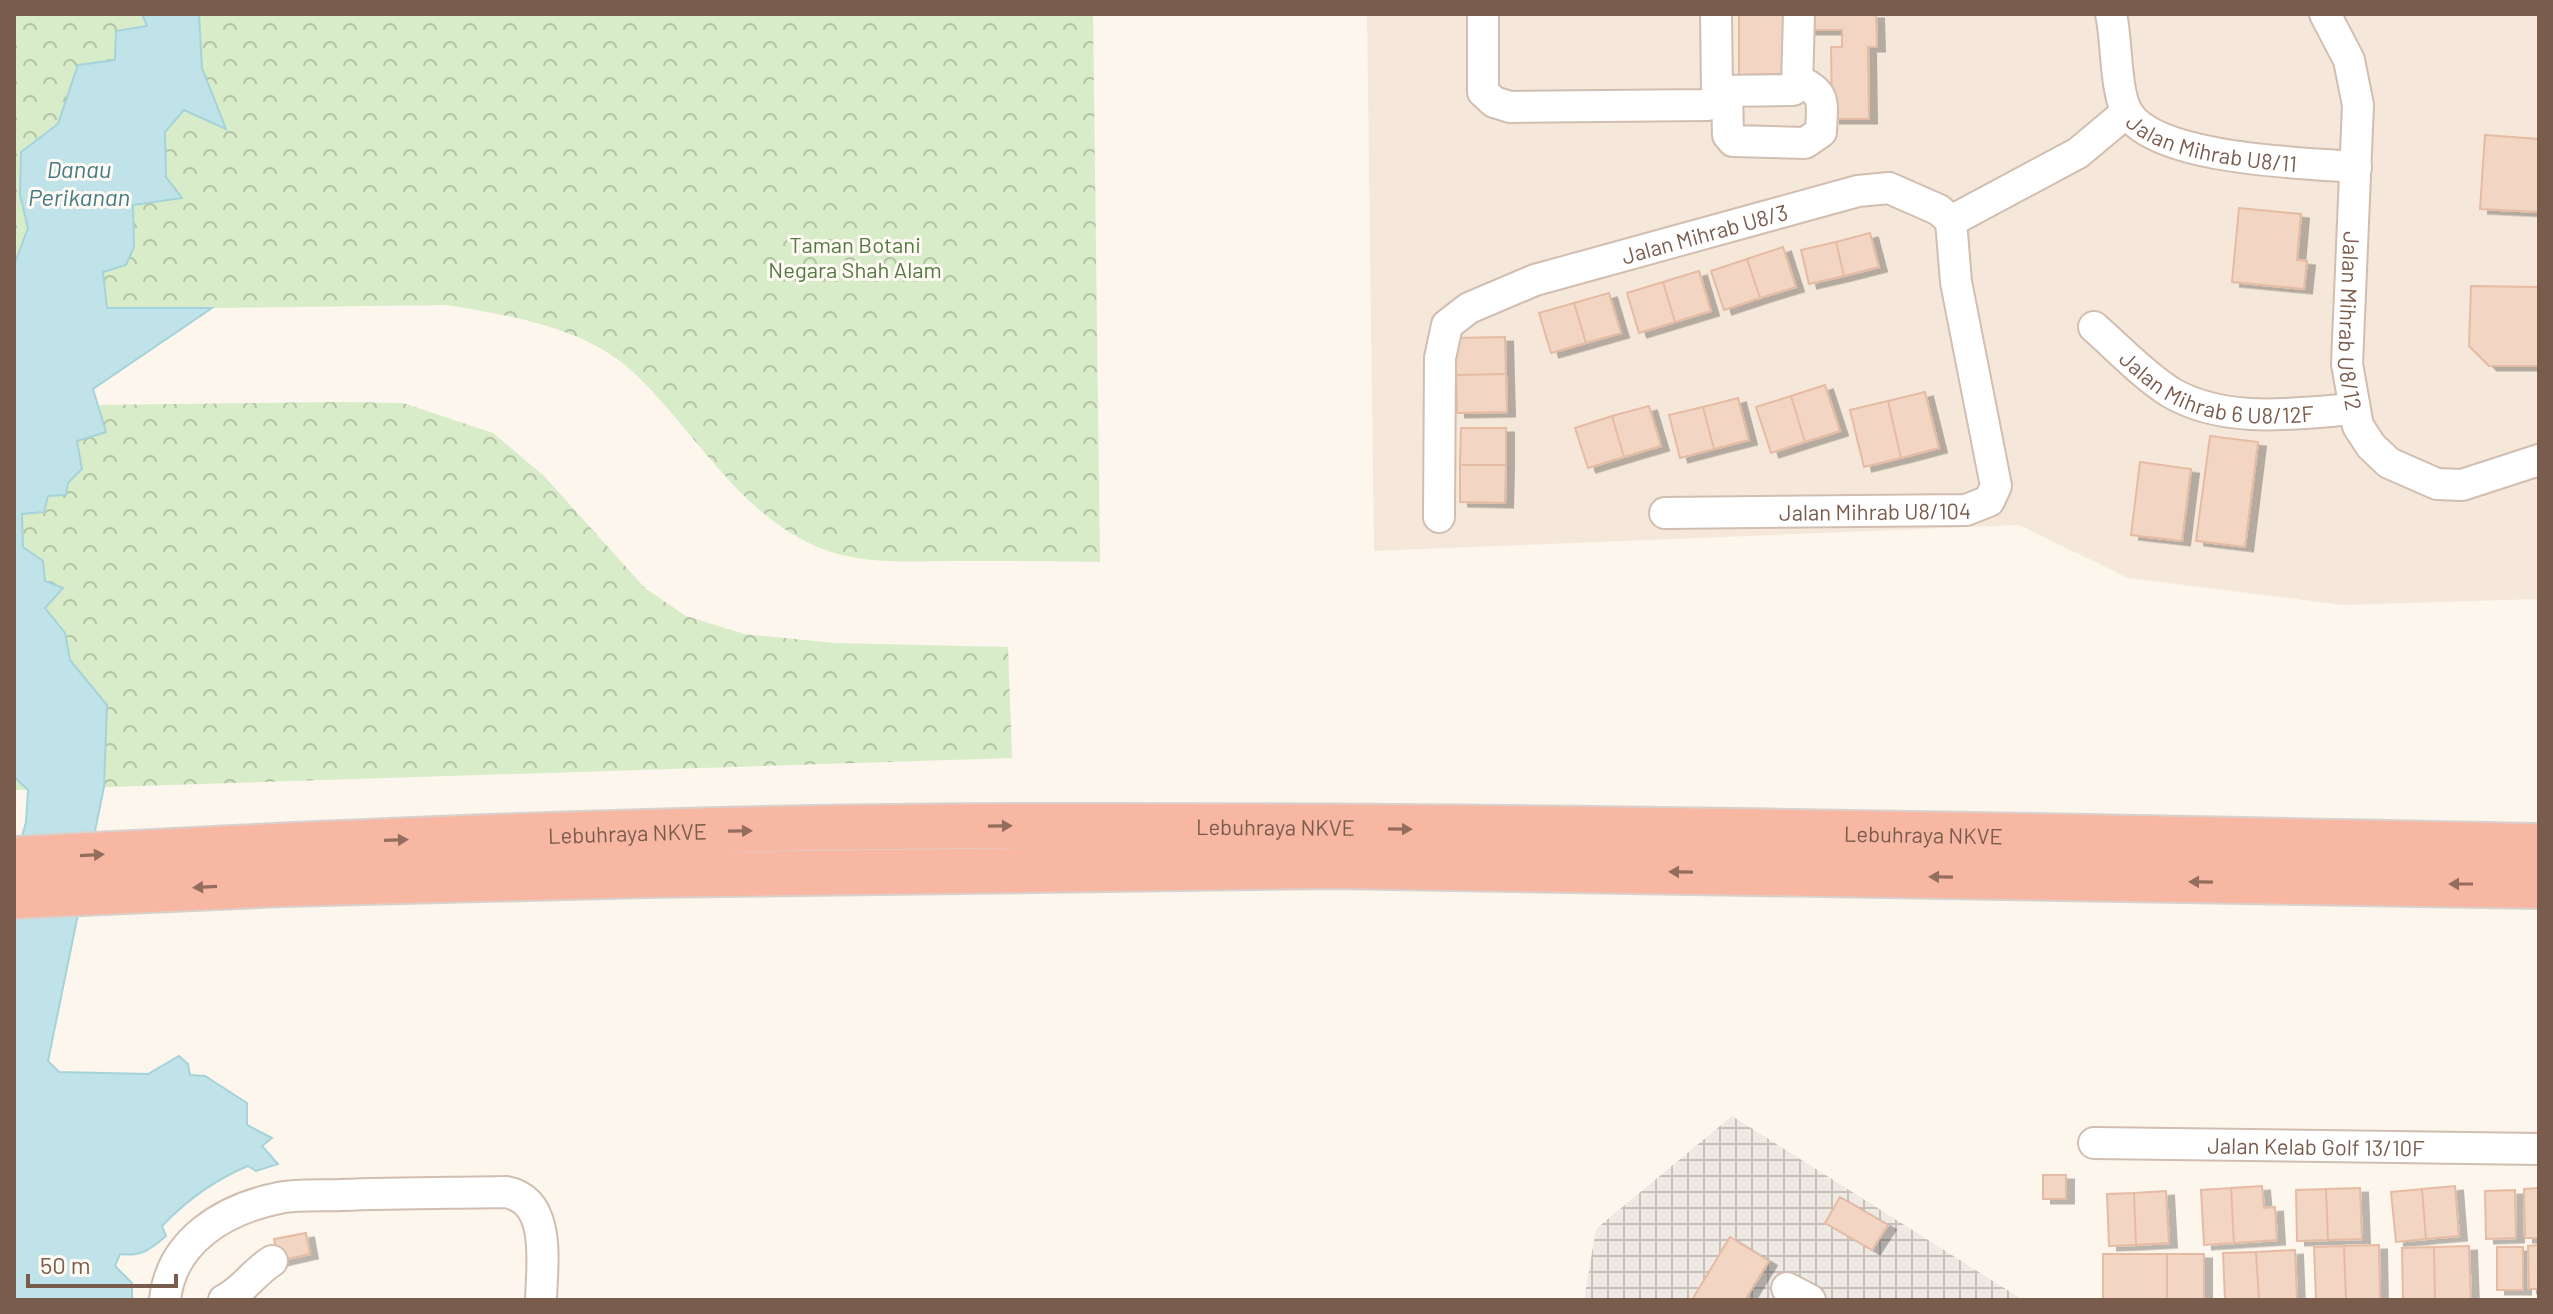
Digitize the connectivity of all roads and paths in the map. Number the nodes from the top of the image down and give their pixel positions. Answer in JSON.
{"nodes":[{"id":1,"x":1483,"y":14,"type":"edge"},
{"id":2,"x":1716,"y":14,"type":"edge"},
{"id":3,"x":1799,"y":14,"type":"edge"},
{"id":4,"x":2111,"y":14,"type":"edge"},
{"id":5,"x":2325,"y":14,"type":"edge"},
{"id":6,"x":1799,"y":81,"type":"junction"},
{"id":7,"x":1722,"y":91,"type":"junction"},
{"id":8,"x":2127,"y":112,"type":"junction"},
{"id":9,"x":2356,"y":167,"type":"junction"},
{"id":10,"x":1951,"y":221,"type":"junction"},
{"id":11,"x":2094,"y":327,"type":"dead end"},
{"id":12,"x":2353,"y":409,"type":"junction"},
{"id":13,"x":2539,"y":460,"type":"edge"},
{"id":14,"x":1665,"y":513,"type":"dead end"},
{"id":15,"x":1439,"y":517,"type":"dead end"},
{"id":16,"x":2539,"y":846,"type":"edge"},
{"id":17,"x":14,"y":859,"type":"edge"},
{"id":18,"x":2539,"y":886,"type":"edge"},
{"id":19,"x":14,"y":896,"type":"edge"},
{"id":20,"x":2094,"y":1143,"type":"dead end"},
{"id":21,"x":2539,"y":1149,"type":"edge"},
{"id":22,"x":272,"y":1261,"type":"dead end"},
{"id":23,"x":165,"y":1300,"type":"edge"},
{"id":24,"x":224,"y":1300,"type":"edge"},
{"id":25,"x":541,"y":1300,"type":"edge"}],
"edges":[{"from":1,"to":7,"type":"street"},
{"from":2,"to":7,"type":"street"},
{"from":3,"to":6,"type":"street"},
{"from":4,"to":8,"type":"street","name":"Jalan Mihrab U8/11"},
{"from":5,"to":9,"type":"street","name":"Jalan Mihrab U8/12"},
{"from":6,"to":7,"type":"street"},
{"from":6,"to":7,"type":"street"},
{"from":8,"to":9,"type":"street","name":"Jalan Mihrab U8/11"},
{"from":8,"to":10,"type":"street"},
{"from":9,"to":12,"type":"street","name":"Jalan Mihrab U8/12"},
{"from":10,"to":14,"type":"street","name":"Jalan Mihrab U8/104"},
{"from":10,"to":15,"type":"street","name":"Jalan Mihrab U8/3"},
{"from":11,"to":12,"type":"street","name":"Jalan Mihrab 6 U8/12F"},
{"from":12,"to":13,"type":"street","name":"Jalan Mihrab U8/12"},
{"from":17,"to":16,"type":"highway","name":"Lebuhraya NKVE","one_way":true},
{"from":18,"to":19,"type":"highway","name":"Lebuhraya NKVE","one_way":true},
{"from":20,"to":21,"type":"street","name":"Jalan Kelab Golf 13/10F"},
{"from":22,"to":24,"type":"street"},
{"from":23,"to":25,"type":"street"}]}
